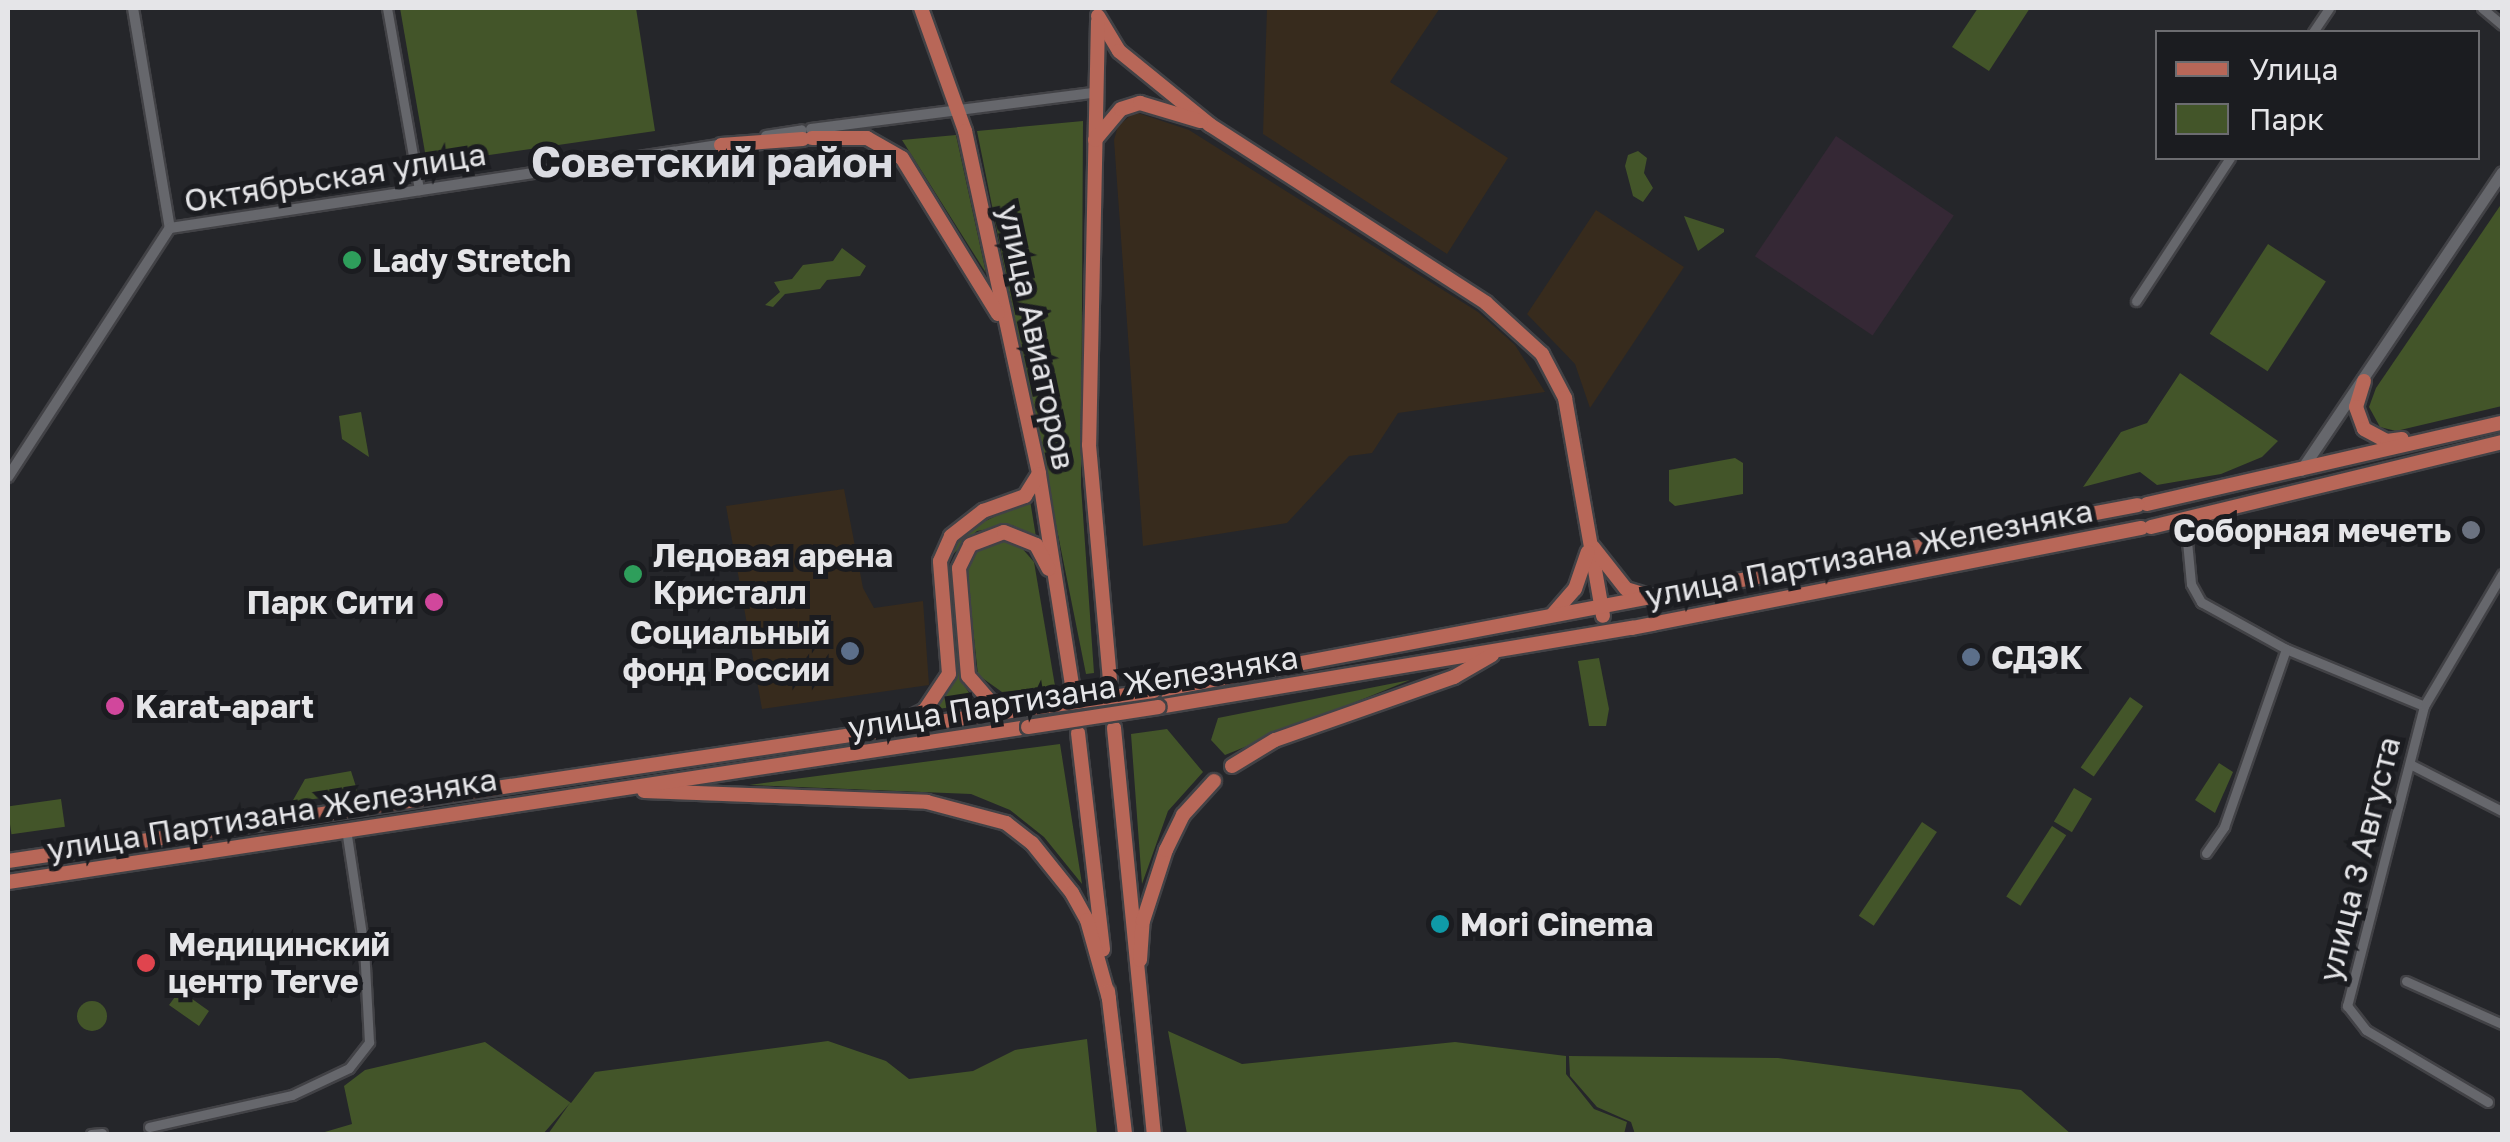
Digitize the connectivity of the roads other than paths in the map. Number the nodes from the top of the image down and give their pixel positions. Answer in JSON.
{"nodes":[{"id":1,"x":133,"y":8,"type":"edge"},
{"id":2,"x":388,"y":8,"type":"edge"},
{"id":3,"x":920,"y":8,"type":"edge"},
{"id":4,"x":2330,"y":8,"type":"edge"},
{"id":5,"x":2482,"y":8,"type":"edge"},
{"id":6,"x":1098,"y":12,"type":"edge"},
{"id":7,"x":2502,"y":26,"type":"edge"},
{"id":8,"x":2314,"y":30,"type":"edge"},
{"id":9,"x":1093,"y":92,"type":"junction"},
{"id":10,"x":956,"y":107,"type":"junction"},
{"id":11,"x":1210,"y":125,"type":"junction"},
{"id":12,"x":807,"y":134,"type":"junction"},
{"id":13,"x":721,"y":145,"type":"joint"},
{"id":14,"x":1092,"y":147,"type":"junction"},
{"id":15,"x":2229,"y":160,"type":"edge"},
{"id":16,"x":2502,"y":172,"type":"edge"},
{"id":17,"x":419,"y":190,"type":"junction"},
{"id":18,"x":170,"y":228,"type":"junction"},
{"id":19,"x":2136,"y":301,"type":"dead end"},
{"id":20,"x":1009,"y":334,"type":"junction"},
{"id":21,"x":2364,"y":381,"type":"junction"},
{"id":22,"x":2502,"y":423,"type":"edge"},
{"id":23,"x":2453,"y":433,"type":"junction"},
{"id":24,"x":2502,"y":442,"type":"edge"},
{"id":25,"x":1039,"y":474,"type":"junction"},
{"id":26,"x":2299,"y":474,"type":"junction"},
{"id":27,"x":8,"y":476,"type":"edge"},
{"id":28,"x":2303,"y":494,"type":"junction"},
{"id":29,"x":2185,"y":520,"type":"junction"},
{"id":30,"x":1590,"y":542,"type":"junction"},
{"id":31,"x":2502,"y":574,"type":"edge"},
{"id":32,"x":1060,"y":596,"type":"junction"},
{"id":33,"x":1664,"y":597,"type":"junction"},
{"id":34,"x":1602,"y":608,"type":"junction"},
{"id":35,"x":1549,"y":617,"type":"junction"},
{"id":36,"x":1605,"y":631,"type":"junction"},
{"id":37,"x":2286,"y":649,"type":"junction"},
{"id":38,"x":1499,"y":651,"type":"junction"},
{"id":39,"x":1110,"y":679,"type":"dead end"},
{"id":40,"x":1072,"y":685,"type":"dead end"},
{"id":41,"x":2424,"y":706,"type":"junction"},
{"id":42,"x":1025,"y":709,"type":"junction"},
{"id":43,"x":1114,"y":728,"type":"dead end"},
{"id":44,"x":883,"y":731,"type":"junction"},
{"id":45,"x":1078,"y":734,"type":"dead end"},
{"id":46,"x":2410,"y":764,"type":"junction"},
{"id":47,"x":1232,"y":766,"type":"dead end"},
{"id":48,"x":1214,"y":781,"type":"dead end"},
{"id":49,"x":622,"y":789,"type":"junction"},
{"id":50,"x":2502,"y":811,"type":"edge"},
{"id":51,"x":346,"y":830,"type":"junction"},
{"id":52,"x":2206,"y":852,"type":"dead end"},
{"id":53,"x":8,"y":862,"type":"edge"},
{"id":54,"x":8,"y":882,"type":"edge"},
{"id":55,"x":2406,"y":981,"type":"dead end"},
{"id":56,"x":1138,"y":995,"type":"junction"},
{"id":57,"x":1109,"y":999,"type":"junction"},
{"id":58,"x":2502,"y":1024,"type":"edge"},
{"id":59,"x":2488,"y":1102,"type":"dead end"},
{"id":60,"x":149,"y":1126,"type":"dead end"},
{"id":61,"x":91,"y":1134,"type":"edge"},
{"id":62,"x":102,"y":1134,"type":"edge"},
{"id":63,"x":1125,"y":1134,"type":"edge"},
{"id":64,"x":1154,"y":1134,"type":"edge"}],
"edges":[{"from":1,"to":18,"type":"street"},
{"from":2,"to":17,"type":"street"},
{"from":3,"to":10,"type":"main road","name":"улица Авиаторов"},
{"from":4,"to":8,"type":"street"},
{"from":5,"to":7,"type":"street"},
{"from":6,"to":9,"type":"main road","name":"улица Авиаторов"},
{"from":6,"to":11,"type":"main road"},
{"from":9,"to":10,"type":"street"},
{"from":9,"to":14,"type":"main road","name":"улица Авиаторов"},
{"from":10,"to":12,"type":"street"},
{"from":10,"to":20,"type":"main road","name":"улица Авиаторов"},
{"from":11,"to":14,"type":"main road"},
{"from":11,"to":30,"type":"main road"},
{"from":12,"to":13,"type":"main road"},
{"from":12,"to":20,"type":"main road"},
{"from":13,"to":17,"type":"street","name":"Октябрьская улица"},
{"from":14,"to":39,"type":"main road","name":"улица Авиаторов"},
{"from":15,"to":19,"type":"street"},
{"from":16,"to":21,"type":"main road"},
{"from":17,"to":18,"type":"street","name":"Октябрьская улица"},
{"from":18,"to":27,"type":"street","name":"Октябрьская улица"},
{"from":20,"to":25,"type":"main road","name":"улица Авиаторов"},
{"from":21,"to":23,"type":"main road"},
{"from":21,"to":26,"type":"main road"},
{"from":22,"to":23,"type":"main road"},
{"from":23,"to":26,"type":"main road","name":"улица Партизана Железняка"},
{"from":24,"to":28,"type":"main road","name":"улица Партизана Железняка"},
{"from":25,"to":32,"type":"main road","name":"улица Авиаторов"},
{"from":25,"to":44,"type":"main road"},
{"from":26,"to":28,"type":"main road"},
{"from":26,"to":33,"type":"main road","name":"улица Партизана Железняка"},
{"from":28,"to":29,"type":"main road","name":"улица Партизана Железняка"},
{"from":29,"to":36,"type":"main road","name":"улица Партизана Железняка"},
{"from":29,"to":37,"type":"street"},
{"from":30,"to":33,"type":"main road"},
{"from":30,"to":34,"type":"main road"},
{"from":30,"to":35,"type":"main road"},
{"from":31,"to":41,"type":"street","name":"улица 3 Августа"},
{"from":32,"to":40,"type":"main road","name":"улица Авиаторов"},
{"from":32,"to":42,"type":"main road"},
{"from":33,"to":34,"type":"main road","name":"улица Партизана Железняка"},
{"from":34,"to":35,"type":"main road","name":"улица Партизана Железняка"},
{"from":34,"to":36,"type":"main road"},
{"from":35,"to":42,"type":"main road","name":"улица Партизана Железняка","bridge":true},
{"from":36,"to":38,"type":"main road","name":"улица Партизана Железняка"},
{"from":37,"to":41,"type":"street"},
{"from":37,"to":52,"type":"street"},
{"from":38,"to":47,"type":"main road"},
{"from":38,"to":49,"type":"main road","name":"улица Партизана Железняка","bridge":true},
{"from":41,"to":46,"type":"street","name":"улица 3 Августа"},
{"from":42,"to":44,"type":"main road","name":"улица Партизана Железняка"},
{"from":43,"to":56,"type":"main road"},
{"from":44,"to":53,"type":"main road","name":"улица Партизана Железняка"},
{"from":45,"to":57,"type":"main road"},
{"from":46,"to":50,"type":"street"},
{"from":46,"to":59,"type":"street","name":"улица 3 Августа"},
{"from":48,"to":56,"type":"main road"},
{"from":49,"to":51,"type":"main road","name":"улица Партизана Железняка"},
{"from":49,"to":57,"type":"main road"},
{"from":51,"to":54,"type":"main road","name":"улица Партизана Железняка"},
{"from":51,"to":60,"type":"street"},
{"from":55,"to":58,"type":"street"},
{"from":56,"to":64,"type":"main road"},
{"from":57,"to":63,"type":"main road"},
{"from":61,"to":62,"type":"street"}]}
